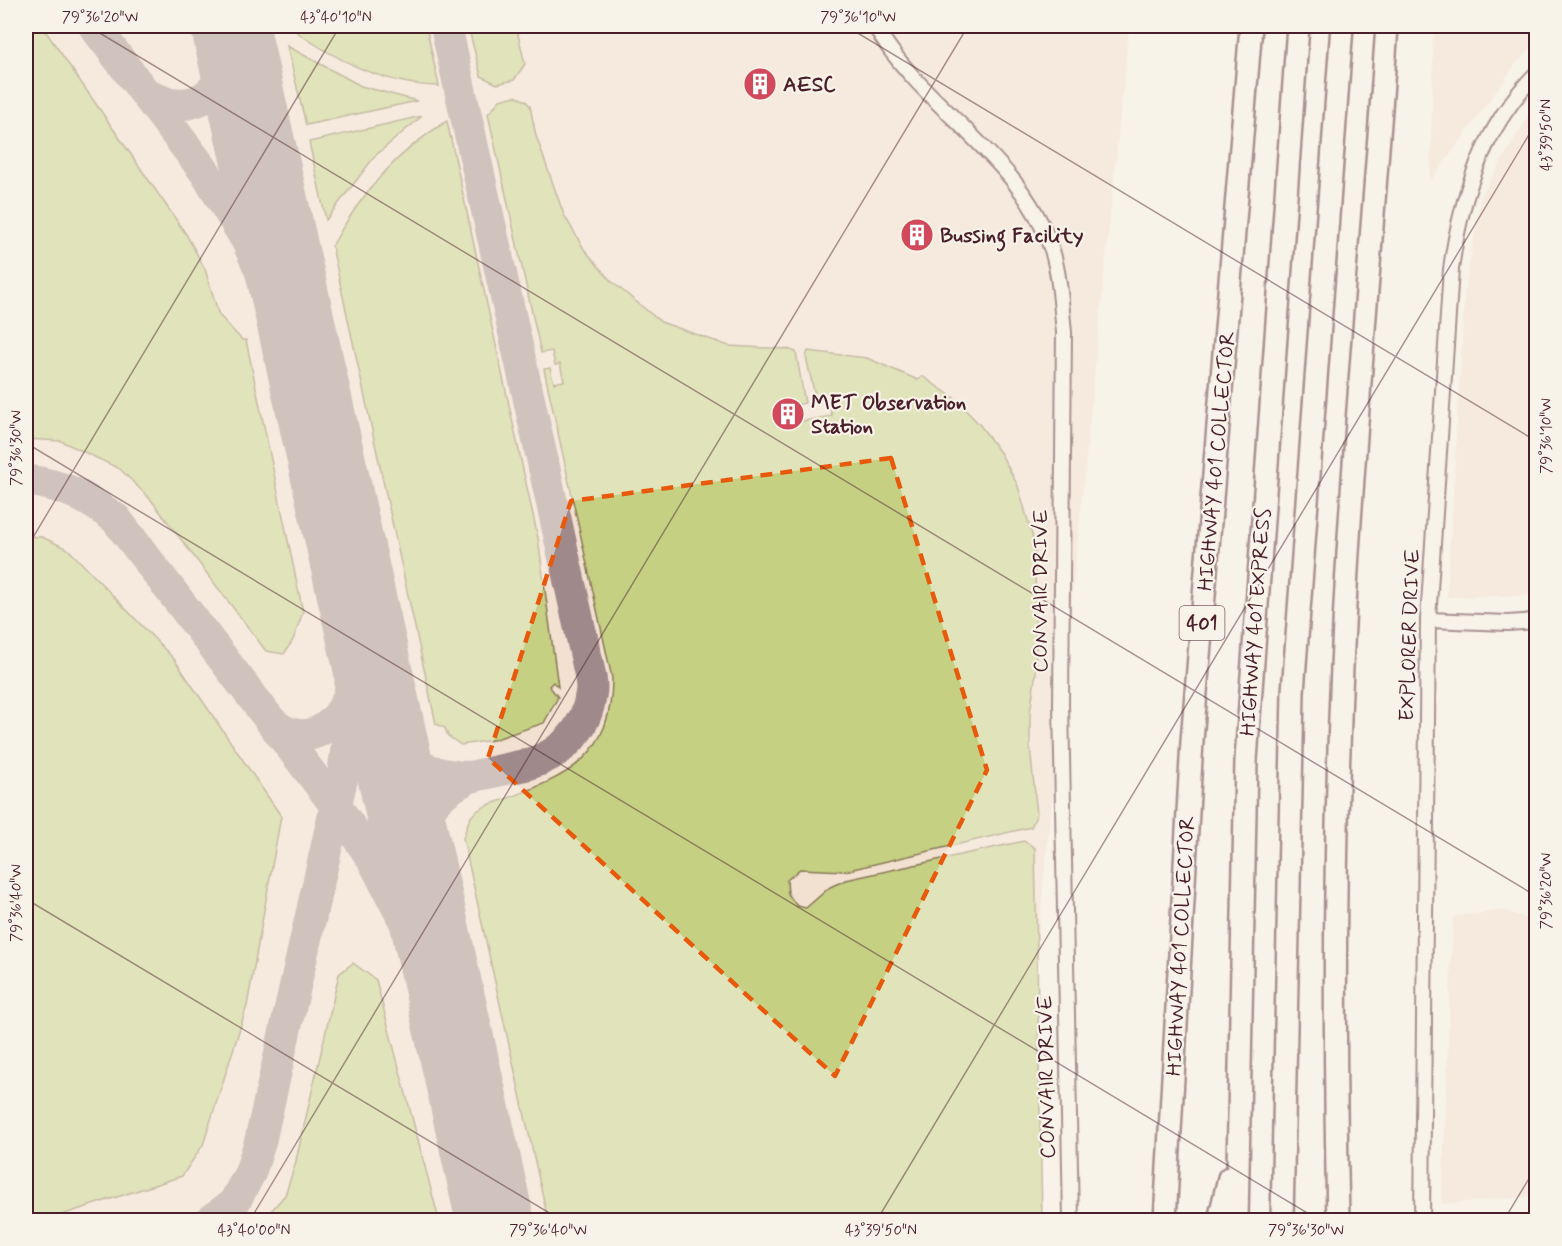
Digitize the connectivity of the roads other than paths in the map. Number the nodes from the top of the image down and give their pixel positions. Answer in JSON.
{"nodes":[{"id":1,"x":875,"y":26,"type":"edge"},
{"id":2,"x":1251,"y":26,"type":"edge"},
{"id":3,"x":1298,"y":26,"type":"edge"},
{"id":4,"x":1342,"y":26,"type":"edge"},
{"id":5,"x":1387,"y":26,"type":"edge"},
{"id":6,"x":1536,"y":74,"type":"edge"},
{"id":7,"x":1428,"y":621,"type":"junction"},
{"id":8,"x":1536,"y":621,"type":"edge"},
{"id":9,"x":1238,"y":1140,"type":"junction"},
{"id":10,"x":1071,"y":1221,"type":"edge"},
{"id":11,"x":1164,"y":1221,"type":"edge"},
{"id":12,"x":1220,"y":1221,"type":"edge"},
{"id":13,"x":1237,"y":1221,"type":"edge"},
{"id":14,"x":1282,"y":1221,"type":"edge"},
{"id":15,"x":1338,"y":1221,"type":"edge"},
{"id":16,"x":1422,"y":1221,"type":"edge"}],
"edges":[{"from":1,"to":10,"type":"street","name":"CONVAIR DRIVE"},
{"from":2,"to":11,"type":"highway","name":"HIGHWAY 401 COLLECTOR","number":"401"},
{"from":3,"to":9,"type":"highway","name":"HIGHWAY 401 EXPRESS","number":"401"},
{"from":4,"to":14,"type":"highway","name":"HIGHWAY 401 EXPRESS"},
{"from":5,"to":15,"type":"highway"},
{"from":6,"to":7,"type":"street","name":"EXPLORER DRIVE"},
{"from":7,"to":8,"type":"street"},
{"from":7,"to":16,"type":"street","name":"EXPLORER DRIVE"},
{"from":9,"to":12,"type":"highway"},
{"from":9,"to":13,"type":"highway","name":"HIGHWAY 401 EXPRESS","number":"401"}]}
